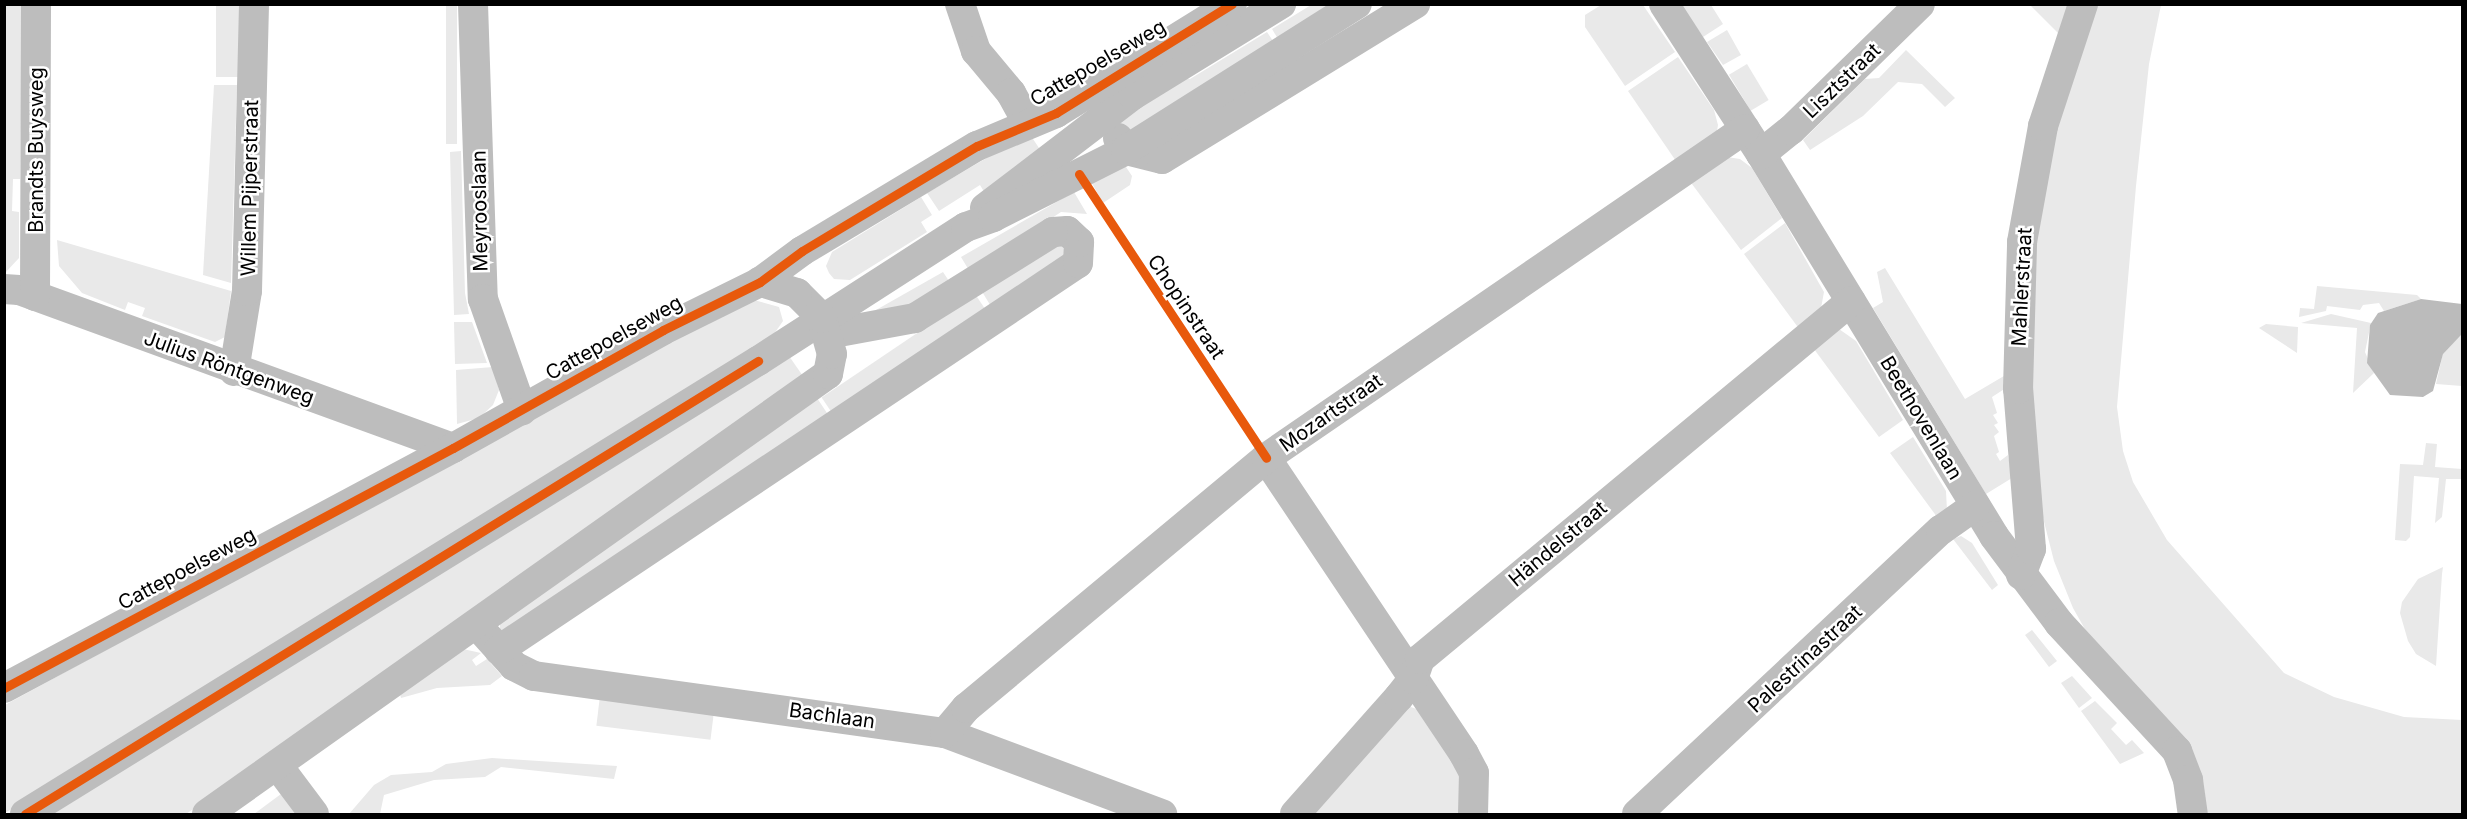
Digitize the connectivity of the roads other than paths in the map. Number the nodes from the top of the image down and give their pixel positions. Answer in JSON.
{"nodes":[{"id":1,"x":36,"y":4,"type":"edge"},
{"id":2,"x":254,"y":4,"type":"edge"},
{"id":3,"x":473,"y":4,"type":"edge"},
{"id":4,"x":960,"y":4,"type":"edge"},
{"id":5,"x":1232,"y":4,"type":"edge"},
{"id":6,"x":1281,"y":4,"type":"edge"},
{"id":7,"x":1357,"y":4,"type":"edge"},
{"id":8,"x":1415,"y":4,"type":"edge"},
{"id":9,"x":1664,"y":4,"type":"edge"},
{"id":10,"x":1920,"y":4,"type":"edge"},
{"id":11,"x":2083,"y":4,"type":"edge"},
{"id":12,"x":1105,"y":117,"type":"junction"},
{"id":13,"x":1028,"y":124,"type":"junction"},
{"id":14,"x":1745,"y":129,"type":"junction"},
{"id":15,"x":1126,"y":150,"type":"junction"},
{"id":16,"x":1761,"y":154,"type":"junction"},
{"id":17,"x":966,"y":227,"type":"junction"},
{"id":18,"x":760,"y":282,"type":"junction"},
{"id":19,"x":4,"y":289,"type":"edge"},
{"id":20,"x":35,"y":296,"type":"junction"},
{"id":21,"x":1851,"y":301,"type":"junction"},
{"id":22,"x":826,"y":326,"type":"junction"},
{"id":23,"x":234,"y":371,"type":"junction"},
{"id":24,"x":522,"y":410,"type":"junction"},
{"id":25,"x":453,"y":448,"type":"junction"},
{"id":26,"x":1266,"y":458,"type":"junction"},
{"id":27,"x":1975,"y":506,"type":"junction"},
{"id":28,"x":2021,"y":575,"type":"junction"},
{"id":29,"x":476,"y":623,"type":"junction"},
{"id":30,"x":499,"y":650,"type":"junction"},
{"id":31,"x":1413,"y":679,"type":"junction"},
{"id":32,"x":4,"y":688,"type":"edge"},
{"id":33,"x":945,"y":733,"type":"junction"},
{"id":34,"x":278,"y":766,"type":"junction"},
{"id":35,"x":26,"y":814,"type":"edge"},
{"id":36,"x":207,"y":814,"type":"edge"},
{"id":37,"x":314,"y":814,"type":"edge"},
{"id":38,"x":1162,"y":814,"type":"edge"},
{"id":39,"x":1295,"y":814,"type":"edge"},
{"id":40,"x":1473,"y":814,"type":"edge"},
{"id":41,"x":1637,"y":814,"type":"edge"},
{"id":42,"x":2193,"y":814,"type":"edge"}],
"edges":[{"from":1,"to":20,"type":"street","name":"Brandts Buysweg"},
{"from":2,"to":23,"type":"street","name":"Willem Pijperstraat"},
{"from":3,"to":24,"type":"street","name":"Meyrooslaan"},
{"from":4,"to":13,"type":"street"},
{"from":5,"to":13,"type":"street","name":"Cattepoelseweg"},
{"from":6,"to":12,"type":"street"},
{"from":7,"to":15,"type":"street"},
{"from":8,"to":15,"type":"street"},
{"from":9,"to":14,"type":"street","name":"Beethovenlaan"},
{"from":10,"to":16,"type":"street","name":"Lisztstraat"},
{"from":11,"to":28,"type":"street","name":"Mahlerstraat"},
{"from":12,"to":15,"type":"street"},
{"from":12,"to":17,"type":"street"},
{"from":13,"to":18,"type":"street","name":"Cattepoelseweg"},
{"from":14,"to":16,"type":"street","name":"Beethovenlaan"},
{"from":14,"to":26,"type":"street","name":"Mozartstraat"},
{"from":15,"to":17,"type":"street"},
{"from":16,"to":21,"type":"street","name":"Beethovenlaan"},
{"from":17,"to":22,"type":"street"},
{"from":18,"to":22,"type":"street"},
{"from":18,"to":24,"type":"street","name":"Cattepoelseweg"},
{"from":19,"to":20,"type":"street","name":"Julius Röntgenweg"},
{"from":20,"to":23,"type":"street","name":"Julius Röntgenweg"},
{"from":21,"to":27,"type":"street","name":"Beethovenlaan"},
{"from":21,"to":31,"type":"street","name":"Händelstraat"},
{"from":22,"to":29,"type":"street"},
{"from":22,"to":30,"type":"street"},
{"from":22,"to":35,"type":"street"},
{"from":23,"to":25,"type":"street","name":"Julius Röntgenweg"},
{"from":24,"to":25,"type":"street","name":"Cattepoelseweg"},
{"from":25,"to":32,"type":"street","name":"Cattepoelseweg"},
{"from":26,"to":31,"type":"street"},
{"from":26,"to":33,"type":"street","name":"Mozartstraat"},
{"from":27,"to":28,"type":"street","name":"Beethovenlaan"},
{"from":27,"to":41,"type":"street","name":"Palestrinastraat"},
{"from":28,"to":42,"type":"street","name":"Beethovenlaan"},
{"from":29,"to":30,"type":"street"},
{"from":29,"to":34,"type":"street"},
{"from":30,"to":33,"type":"street","name":"Bachlaan"},
{"from":31,"to":39,"type":"street","name":"Händelstraat"},
{"from":31,"to":40,"type":"street"},
{"from":33,"to":38,"type":"street","name":"Bachlaan"},
{"from":34,"to":36,"type":"street"},
{"from":34,"to":37,"type":"street"}]}
